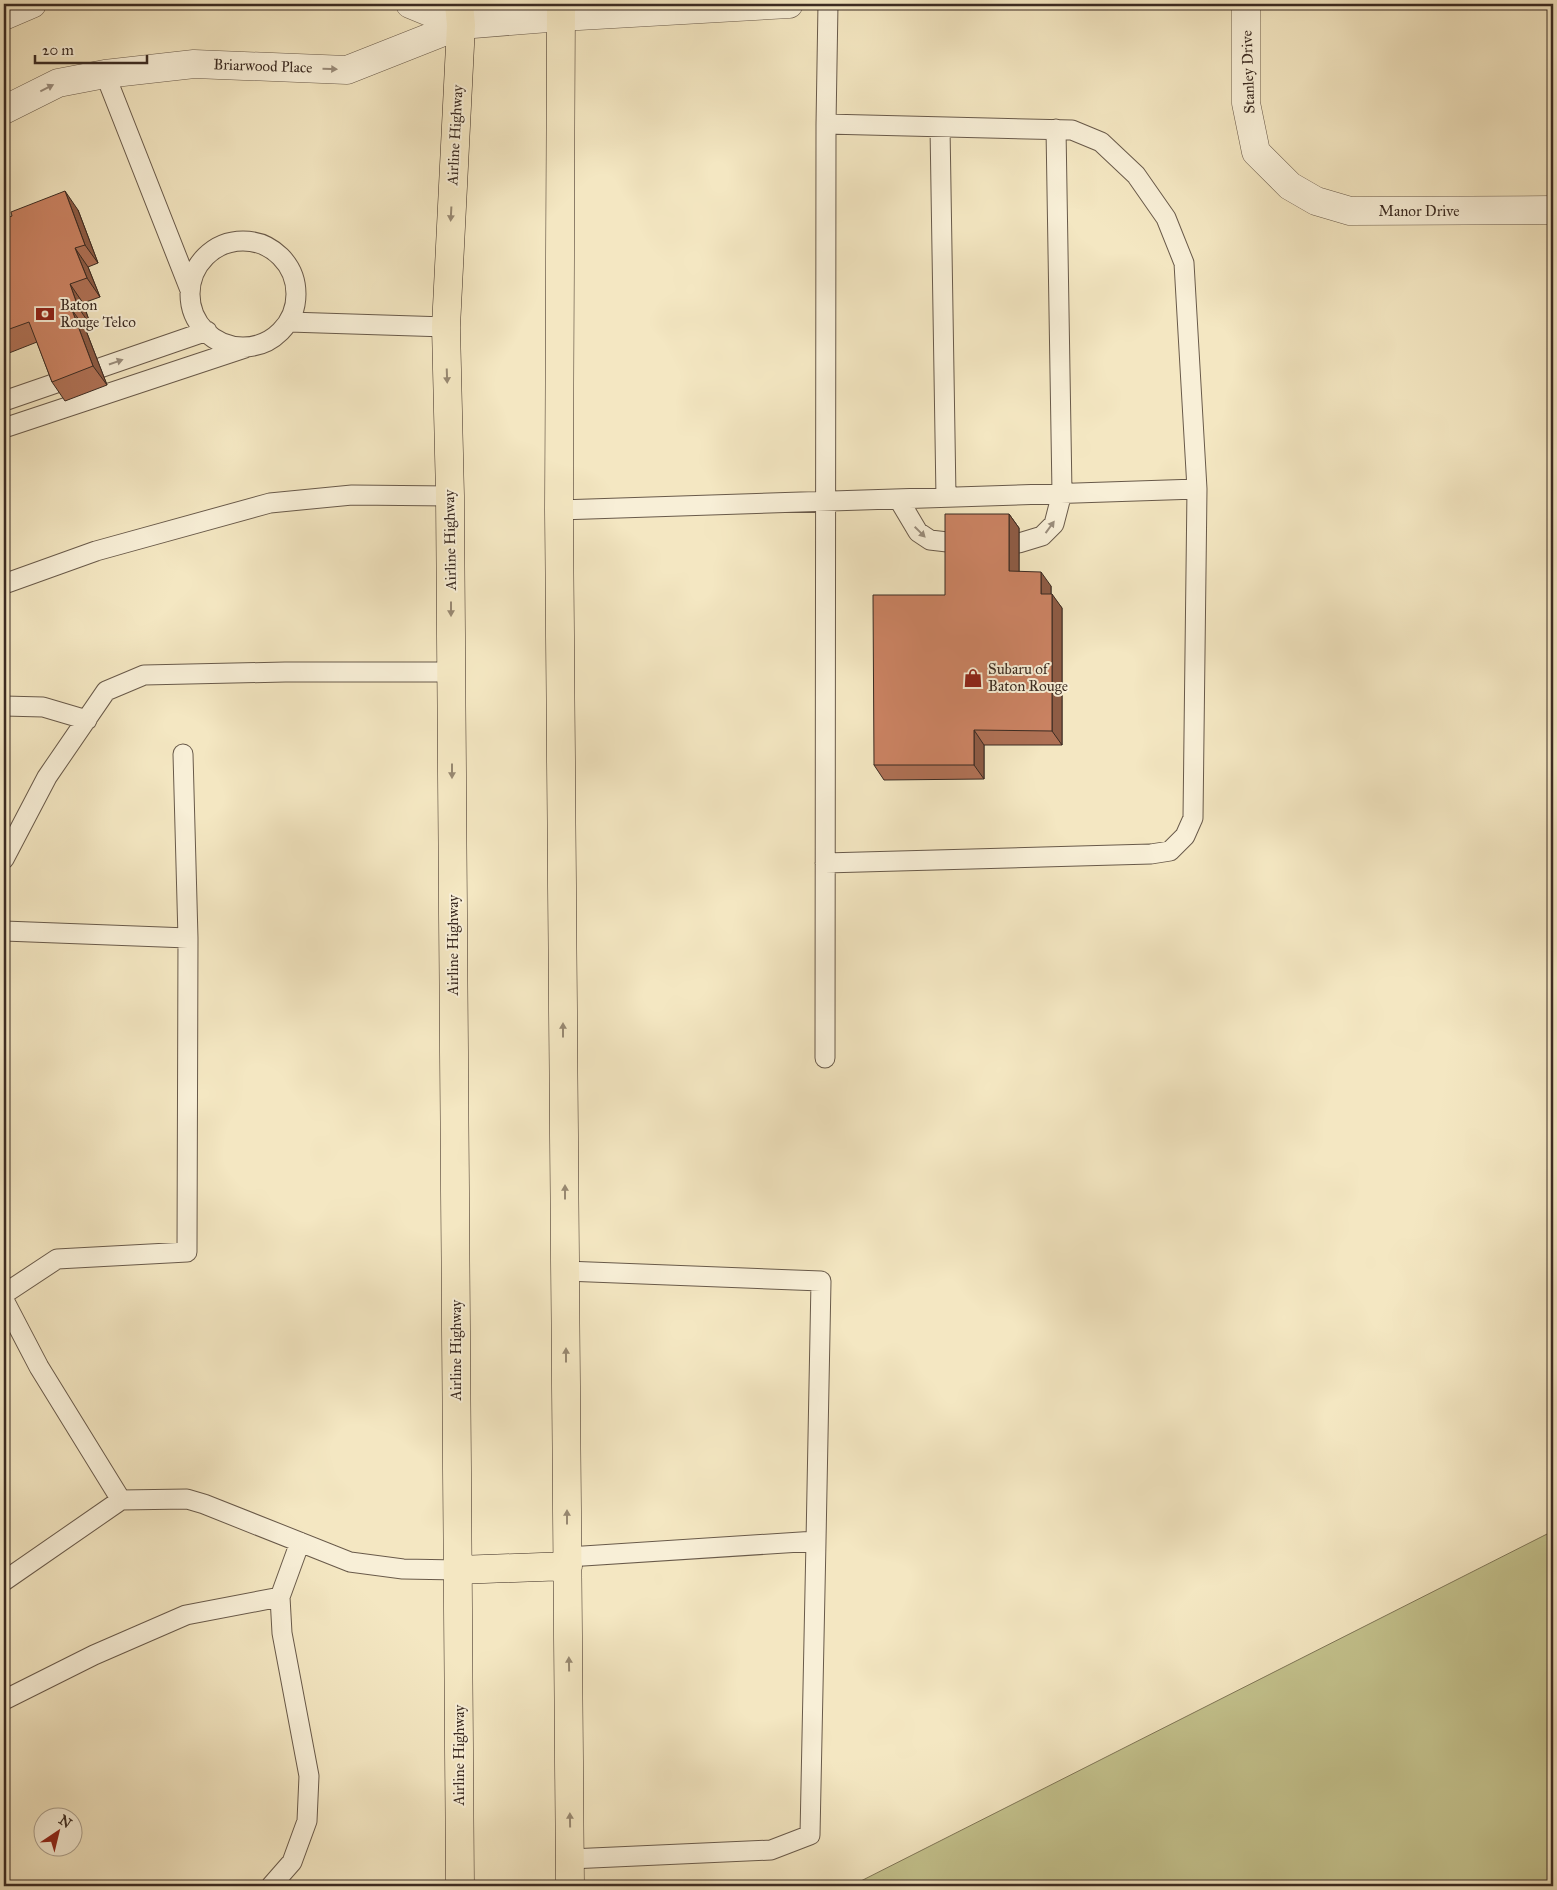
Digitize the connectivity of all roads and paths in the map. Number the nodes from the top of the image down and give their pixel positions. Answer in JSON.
{"nodes":[{"id":1,"x":32,"y":4,"type":"edge"},
{"id":2,"x":410,"y":4,"type":"edge"},
{"id":3,"x":789,"y":4,"type":"edge"},
{"id":4,"x":828,"y":4,"type":"edge"},
{"id":5,"x":1246,"y":4,"type":"edge"},
{"id":6,"x":746,"y":5,"type":"edge"},
{"id":7,"x":561,"y":10,"type":"edge"},
{"id":8,"x":460,"y":14,"type":"edge"},
{"id":9,"x":4,"y":16,"type":"edge"},
{"id":10,"x":105,"y":74,"type":"junction"},
{"id":11,"x":4,"y":110,"type":"edge"},
{"id":12,"x":826,"y":124,"type":"junction"},
{"id":13,"x":940,"y":127,"type":"junction"},
{"id":14,"x":1056,"y":129,"type":"junction"},
{"id":15,"x":1290,"y":186,"type":"joint"},
{"id":16,"x":1553,"y":210,"type":"edge"},
{"id":17,"x":190,"y":290,"type":"junction"},
{"id":18,"x":289,"y":322,"type":"junction"},
{"id":19,"x":446,"y":327,"type":"junction"},
{"id":20,"x":207,"y":331,"type":"junction"},
{"id":21,"x":251,"y":346,"type":"junction"},
{"id":22,"x":4,"y":401,"type":"edge"},
{"id":23,"x":4,"y":428,"type":"edge"},
{"id":24,"x":1197,"y":489,"type":"junction"},
{"id":25,"x":1062,"y":493,"type":"junction"},
{"id":26,"x":450,"y":496,"type":"junction"},
{"id":27,"x":946,"y":497,"type":"junction"},
{"id":28,"x":899,"y":500,"type":"junction"},
{"id":29,"x":825,"y":501,"type":"junction"},
{"id":30,"x":559,"y":510,"type":"junction"},
{"id":31,"x":956,"y":543,"type":"edge"},
{"id":32,"x":1019,"y":543,"type":"dead end"},
{"id":33,"x":4,"y":584,"type":"edge"},
{"id":34,"x":452,"y":672,"type":"junction"},
{"id":35,"x":4,"y":706,"type":"edge"},
{"id":36,"x":86,"y":720,"type":"junction"},
{"id":37,"x":183,"y":754,"type":"dead end"},
{"id":38,"x":4,"y":859,"type":"edge"},
{"id":39,"x":825,"y":862,"type":"junction"},
{"id":40,"x":4,"y":931,"type":"edge"},
{"id":41,"x":188,"y":938,"type":"junction"},
{"id":42,"x":825,"y":1058,"type":"dead end"},
{"id":43,"x":565,"y":1271,"type":"junction"},
{"id":44,"x":4,"y":1294,"type":"edge"},
{"id":45,"x":4,"y":1300,"type":"edge"},
{"id":46,"x":121,"y":1500,"type":"junction"},
{"id":47,"x":816,"y":1541,"type":"junction"},
{"id":48,"x":300,"y":1542,"type":"junction"},
{"id":49,"x":568,"y":1561,"type":"junction"},
{"id":50,"x":458,"y":1570,"type":"junction"},
{"id":51,"x":4,"y":1581,"type":"edge"},
{"id":52,"x":280,"y":1597,"type":"junction"},
{"id":53,"x":4,"y":1700,"type":"edge"},
{"id":54,"x":570,"y":1859,"type":"junction"},
{"id":55,"x":271,"y":1886,"type":"edge"},
{"id":56,"x":460,"y":1886,"type":"edge"},
{"id":57,"x":570,"y":1886,"type":"edge"}],
"edges":[{"from":1,"to":9,"type":"street"},
{"from":2,"to":8,"type":"street","name":"Briarwood Place"},
{"from":3,"to":6,"type":"street","name":"Briarwood Place"},
{"from":4,"to":12,"type":"lane"},
{"from":5,"to":15,"type":"street","name":"Stanley Drive"},
{"from":6,"to":7,"type":"street","name":"Briarwood Place"},
{"from":7,"to":8,"type":"street","name":"Briarwood Place"},
{"from":7,"to":30,"type":"highway"},
{"from":10,"to":8,"type":"street","name":"Briarwood Place","one_way":true},
{"from":8,"to":19,"type":"highway","name":"Airline Highway","one_way":true},
{"from":11,"to":10,"type":"street","name":"Briarwood Place","one_way":true},
{"from":10,"to":17,"type":"lane"},
{"from":12,"to":13,"type":"lane"},
{"from":12,"to":29,"type":"lane"},
{"from":13,"to":14,"type":"lane"},
{"from":13,"to":27,"type":"lane"},
{"from":14,"to":24,"type":"lane"},
{"from":14,"to":25,"type":"lane"},
{"from":15,"to":16,"type":"street","name":"Manor Drive"},
{"from":17,"to":18,"type":"lane"},
{"from":17,"to":20,"type":"lane"},
{"from":18,"to":19,"type":"lane"},
{"from":18,"to":21,"type":"lane"},
{"from":19,"to":26,"type":"highway","name":"Airline Highway","one_way":true},
{"from":20,"to":21,"type":"lane"},
{"from":22,"to":20,"type":"lane","one_way":true},
{"from":21,"to":23,"type":"lane"},
{"from":24,"to":25,"type":"lane"},
{"from":24,"to":39,"type":"lane"},
{"from":25,"to":27,"type":"lane"},
{"from":32,"to":25,"type":"lane","one_way":true},
{"from":26,"to":33,"type":"lane"},
{"from":26,"to":34,"type":"highway","name":"Airline Highway","one_way":true},
{"from":27,"to":28,"type":"lane"},
{"from":28,"to":29,"type":"lane"},
{"from":28,"to":31,"type":"lane","one_way":true},
{"from":29,"to":30,"type":"lane"},
{"from":29,"to":39,"type":"lane"},
{"from":43,"to":30,"type":"highway","one_way":true},
{"from":34,"to":36,"type":"lane"},
{"from":34,"to":50,"type":"highway","name":"Airline Highway","one_way":true},
{"from":35,"to":36,"type":"lane"},
{"from":36,"to":38,"type":"lane"},
{"from":37,"to":41,"type":"lane"},
{"from":39,"to":42,"type":"lane"},
{"from":40,"to":41,"type":"lane"},
{"from":41,"to":44,"type":"lane"},
{"from":43,"to":47,"type":"lane"},
{"from":49,"to":43,"type":"highway","one_way":true},
{"from":45,"to":46,"type":"lane"},
{"from":46,"to":48,"type":"lane"},
{"from":46,"to":51,"type":"lane"},
{"from":47,"to":49,"type":"lane"},
{"from":47,"to":54,"type":"lane"},
{"from":48,"to":50,"type":"lane"},
{"from":48,"to":52,"type":"lane"},
{"from":49,"to":50,"type":"highway"},
{"from":54,"to":49,"type":"highway","one_way":true},
{"from":50,"to":56,"type":"highway","name":"Airline Highway"},
{"from":52,"to":53,"type":"lane"},
{"from":52,"to":55,"type":"lane"},
{"from":54,"to":57,"type":"highway"}]}
